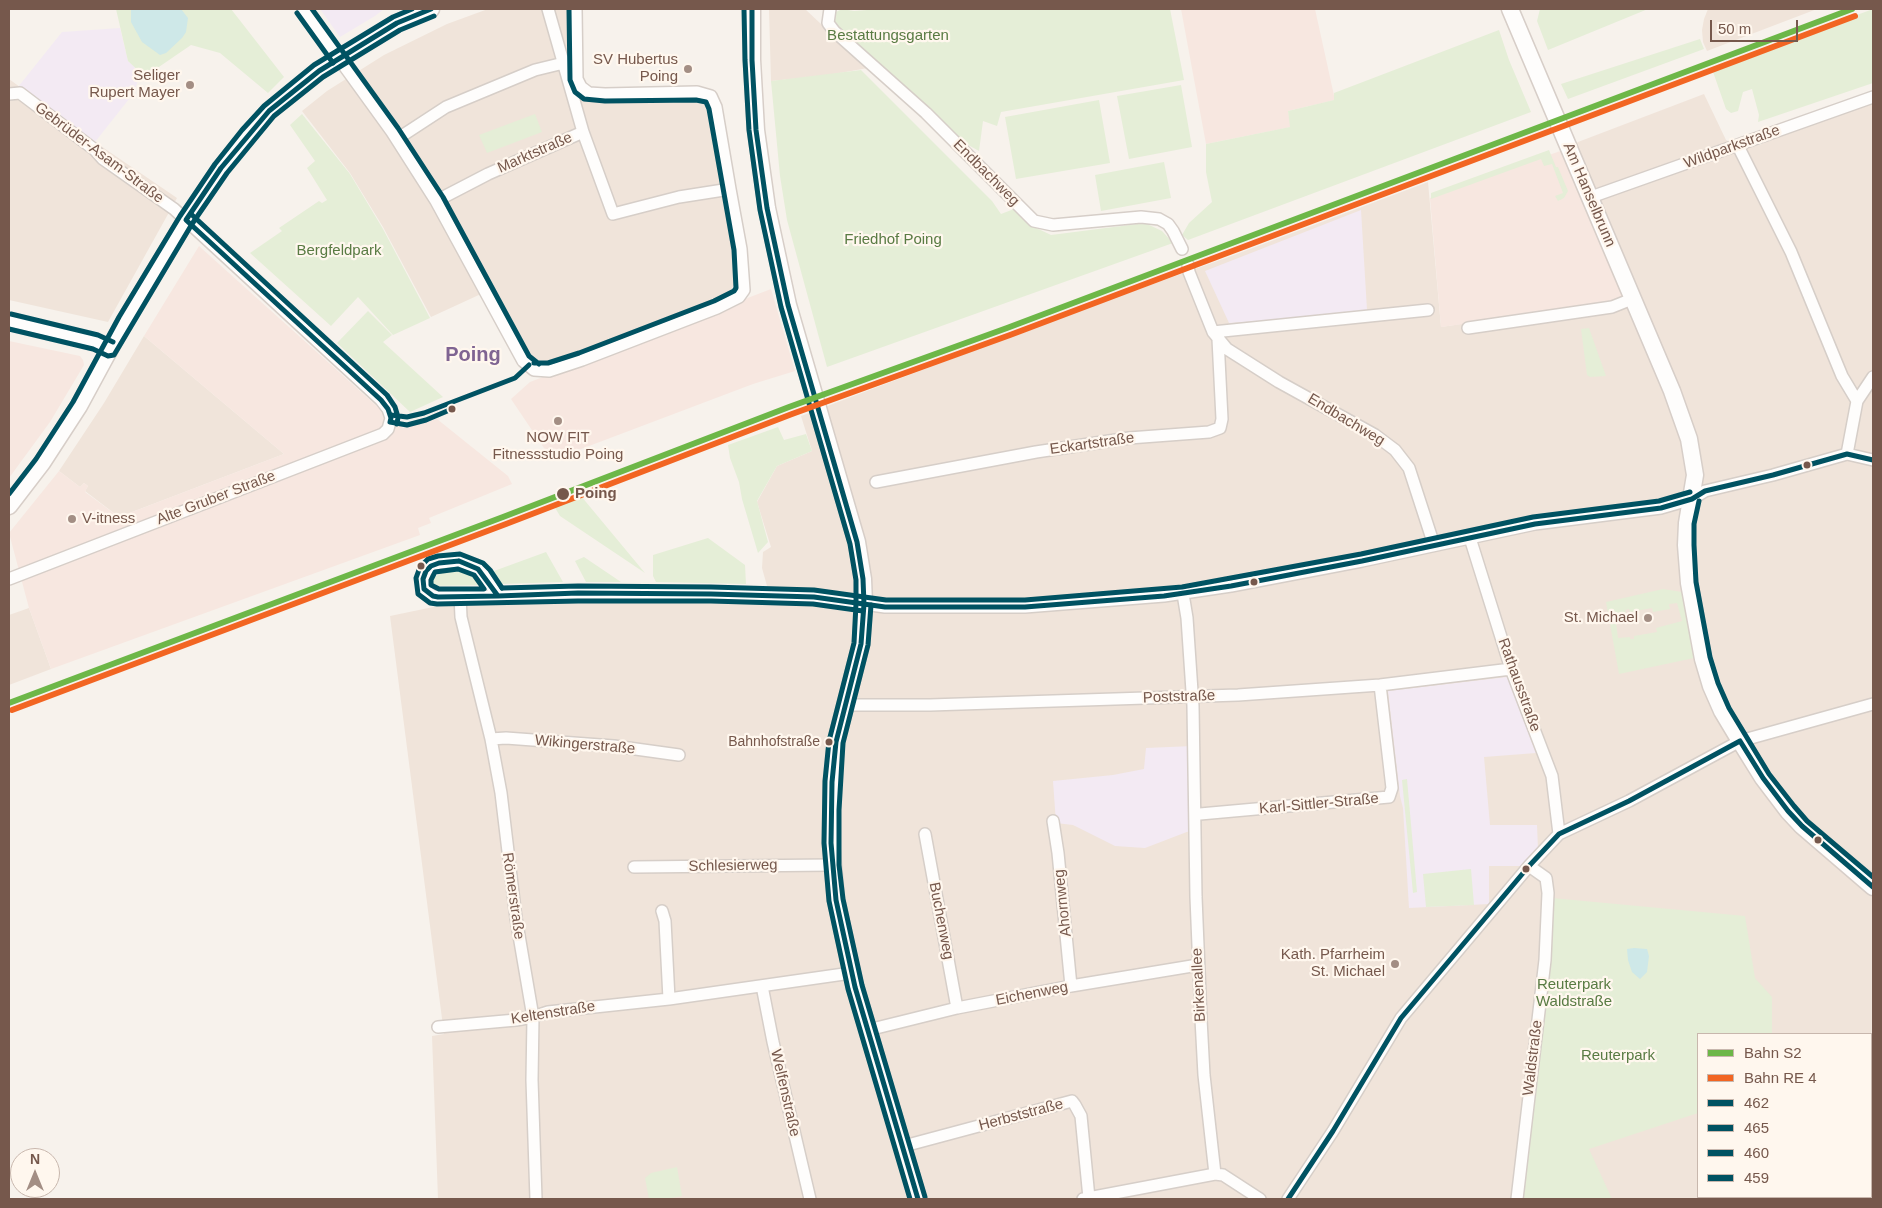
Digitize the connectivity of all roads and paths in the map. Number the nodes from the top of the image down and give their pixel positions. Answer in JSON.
{"nodes":[{"id":1,"x":303,"y":9,"type":"edge"},
{"id":2,"x":431,"y":9,"type":"edge"},
{"id":3,"x":548,"y":9,"type":"edge"},
{"id":4,"x":576,"y":9,"type":"edge"},
{"id":5,"x":752,"y":9,"type":"edge"},
{"id":6,"x":830,"y":9,"type":"edge"},
{"id":7,"x":1510,"y":9,"type":"edge"},
{"id":8,"x":338,"y":58,"type":"junction"},
{"id":9,"x":576,"y":60,"type":"junction"},
{"id":10,"x":562,"y":62,"type":"junction"},
{"id":11,"x":9,"y":94,"type":"edge"},
{"id":12,"x":1873,"y":97,"type":"edge"},
{"id":13,"x":583,"y":132,"type":"junction"},
{"id":14,"x":397,"y":139,"type":"junction"},
{"id":15,"x":1738,"y":146,"type":"junction"},
{"id":16,"x":730,"y":189,"type":"junction"},
{"id":17,"x":1591,"y":197,"type":"junction"},
{"id":18,"x":436,"y":201,"type":"junction"},
{"id":19,"x":186,"y":220,"type":"junction"},
{"id":20,"x":1182,"y":249,"type":"dead end"},
{"id":21,"x":1188,"y":264,"type":"dead end"},
{"id":22,"x":1632,"y":299,"type":"junction"},
{"id":23,"x":1428,"y":310,"type":"dead end"},
{"id":24,"x":9,"y":322,"type":"edge"},
{"id":25,"x":1468,"y":328,"type":"dead end"},
{"id":26,"x":1215,"y":335,"type":"junction"},
{"id":27,"x":110,"y":349,"type":"junction"},
{"id":28,"x":1873,"y":377,"type":"edge"},
{"id":29,"x":1857,"y":401,"type":"junction"},
{"id":30,"x":390,"y":422,"type":"joint"},
{"id":31,"x":1846,"y":454,"type":"junction"},
{"id":32,"x":1873,"y":460,"type":"edge"},
{"id":33,"x":876,"y":482,"type":"dead end"},
{"id":34,"x":1692,"y":499,"type":"junction"},
{"id":35,"x":9,"y":506,"type":"edge"},
{"id":36,"x":1470,"y":538,"type":"junction"},
{"id":37,"x":1434,"y":545,"type":"junction"},
{"id":38,"x":9,"y":579,"type":"edge"},
{"id":39,"x":1184,"y":594,"type":"junction"},
{"id":40,"x":460,"y":596,"type":"junction"},
{"id":41,"x":498,"y":596,"type":"junction"},
{"id":42,"x":864,"y":604,"type":"junction"},
{"id":43,"x":1511,"y":669,"type":"junction"},
{"id":44,"x":1380,"y":685,"type":"junction"},
{"id":45,"x":1192,"y":697,"type":"junction"},
{"id":46,"x":1873,"y":704,"type":"edge"},
{"id":47,"x":845,"y":705,"type":"junction"},
{"id":48,"x":491,"y":739,"type":"junction"},
{"id":49,"x":1740,"y":741,"type":"junction"},
{"id":50,"x":679,"y":755,"type":"dead end"},
{"id":51,"x":1195,"y":813,"type":"junction"},
{"id":52,"x":1052,"y":821,"type":"dead end"},
{"id":53,"x":925,"y":834,"type":"dead end"},
{"id":54,"x":1559,"y":834,"type":"junction"},
{"id":55,"x":832,"y":865,"type":"junction"},
{"id":56,"x":1529,"y":866,"type":"junction"},
{"id":57,"x":634,"y":867,"type":"dead end"},
{"id":58,"x":1873,"y":888,"type":"edge"},
{"id":59,"x":662,"y":911,"type":"dead end"},
{"id":60,"x":1198,"y":965,"type":"junction"},
{"id":61,"x":851,"y":973,"type":"junction"},
{"id":62,"x":762,"y":986,"type":"junction"},
{"id":63,"x":1071,"y":986,"type":"junction"},
{"id":64,"x":669,"y":999,"type":"junction"},
{"id":65,"x":957,"y":1008,"type":"junction"},
{"id":66,"x":533,"y":1017,"type":"junction"},
{"id":67,"x":438,"y":1027,"type":"dead end"},
{"id":68,"x":868,"y":1030,"type":"junction"},
{"id":69,"x":904,"y":1146,"type":"junction"},
{"id":70,"x":1215,"y":1174,"type":"junction"},
{"id":71,"x":536,"y":1199,"type":"edge"},
{"id":72,"x":810,"y":1199,"type":"edge"},
{"id":73,"x":918,"y":1199,"type":"edge"},
{"id":74,"x":1086,"y":1199,"type":"edge"},
{"id":75,"x":1260,"y":1199,"type":"edge"},
{"id":76,"x":1288,"y":1199,"type":"edge"},
{"id":77,"x":1517,"y":1199,"type":"edge"}],
"edges":[{"from":1,"to":8,"type":"street"},
{"from":2,"to":8,"type":"street"},
{"from":3,"to":10,"type":"street"},
{"from":4,"to":9,"type":"street"},
{"from":5,"to":42,"type":"street"},
{"from":6,"to":20,"type":"street","name":"Endbachweg"},
{"from":7,"to":17,"type":"street","name":"Am Hanselbrunn"},
{"from":8,"to":14,"type":"street"},
{"from":8,"to":19,"type":"street"},
{"from":9,"to":10,"type":"street"},
{"from":9,"to":16,"type":"street"},
{"from":10,"to":13,"type":"street"},
{"from":10,"to":14,"type":"street"},
{"from":11,"to":19,"type":"street","name":"Gebrüder-Asam-Straße"},
{"from":12,"to":15,"type":"street","name":"Wildparkstraße"},
{"from":13,"to":16,"type":"street","name":"Marktstraße"},
{"from":13,"to":18,"type":"street","name":"Marktstraße"},
{"from":14,"to":18,"type":"street"},
{"from":15,"to":17,"type":"street","name":"Wildparkstraße"},
{"from":15,"to":29,"type":"street"},
{"from":16,"to":18,"type":"street"},
{"from":17,"to":22,"type":"street","name":"Am Hanselbrunn"},
{"from":19,"to":27,"type":"street"},
{"from":19,"to":30,"type":"street","name":"Gebrüder-Asam-Straße"},
{"from":21,"to":26,"type":"street","name":"Endbachweg"},
{"from":22,"to":25,"type":"street"},
{"from":22,"to":34,"type":"street","name":"Am Hanselbrunn"},
{"from":23,"to":26,"type":"street"},
{"from":24,"to":27,"type":"street"},
{"from":26,"to":33,"type":"street","name":"Eckartstraße"},
{"from":26,"to":37,"type":"street","name":"Endbachweg"},
{"from":27,"to":35,"type":"street"},
{"from":28,"to":29,"type":"street"},
{"from":29,"to":31,"type":"street"},
{"from":30,"to":38,"type":"street","name":"Alte Gruber Straße"},
{"from":31,"to":32,"type":"street"},
{"from":31,"to":34,"type":"street"},
{"from":34,"to":36,"type":"street"},
{"from":34,"to":49,"type":"street","name":"Am Hanselbrunn"},
{"from":36,"to":37,"type":"street"},
{"from":36,"to":43,"type":"street","name":"Rathausstraße"},
{"from":37,"to":39,"type":"street"},
{"from":39,"to":42,"type":"street"},
{"from":39,"to":45,"type":"street","name":"Birkenallee"},
{"from":40,"to":41,"type":"street"},
{"from":40,"to":41,"type":"street"},
{"from":40,"to":48,"type":"street","name":"Römerstraße"},
{"from":41,"to":42,"type":"street"},
{"from":42,"to":47,"type":"street"},
{"from":43,"to":44,"type":"street","name":"Poststraße"},
{"from":43,"to":54,"type":"street","name":"Rathausstraße"},
{"from":44,"to":45,"type":"street","name":"Poststraße"},
{"from":44,"to":51,"type":"street","name":"Karl-Sittler-Straße"},
{"from":45,"to":47,"type":"street","name":"Poststraße"},
{"from":45,"to":51,"type":"street","name":"Birkenallee"},
{"from":46,"to":49,"type":"street"},
{"from":47,"to":55,"type":"street"},
{"from":48,"to":50,"type":"street","name":"Wikingerstraße"},
{"from":48,"to":66,"type":"street","name":"Römerstraße"},
{"from":49,"to":54,"type":"street"},
{"from":49,"to":58,"type":"street","name":"Am Hanselbrunn"},
{"from":51,"to":60,"type":"street","name":"Birkenallee"},
{"from":52,"to":63,"type":"street","name":"Ahornweg"},
{"from":53,"to":65,"type":"street","name":"Buchenweg"},
{"from":54,"to":56,"type":"street"},
{"from":55,"to":57,"type":"street","name":"Schlesierweg"},
{"from":55,"to":61,"type":"street"},
{"from":56,"to":76,"type":"street"},
{"from":56,"to":77,"type":"street","name":"Waldstraße"},
{"from":59,"to":64,"type":"street"},
{"from":60,"to":63,"type":"street","name":"Eichenweg"},
{"from":60,"to":70,"type":"street","name":"Birkenallee"},
{"from":61,"to":62,"type":"street","name":"Keltenstraße"},
{"from":61,"to":68,"type":"street"},
{"from":62,"to":64,"type":"street","name":"Keltenstraße"},
{"from":62,"to":72,"type":"street","name":"Welfenstraße"},
{"from":63,"to":65,"type":"street","name":"Eichenweg"},
{"from":64,"to":66,"type":"street","name":"Keltenstraße"},
{"from":65,"to":68,"type":"street","name":"Eichenweg"},
{"from":66,"to":67,"type":"street","name":"Keltenstraße"},
{"from":66,"to":71,"type":"street","name":"Römerstraße"},
{"from":68,"to":69,"type":"street"},
{"from":69,"to":73,"type":"street"},
{"from":69,"to":74,"type":"street","name":"Herbststraße"},
{"from":70,"to":74,"type":"street"},
{"from":70,"to":75,"type":"street"}]}
